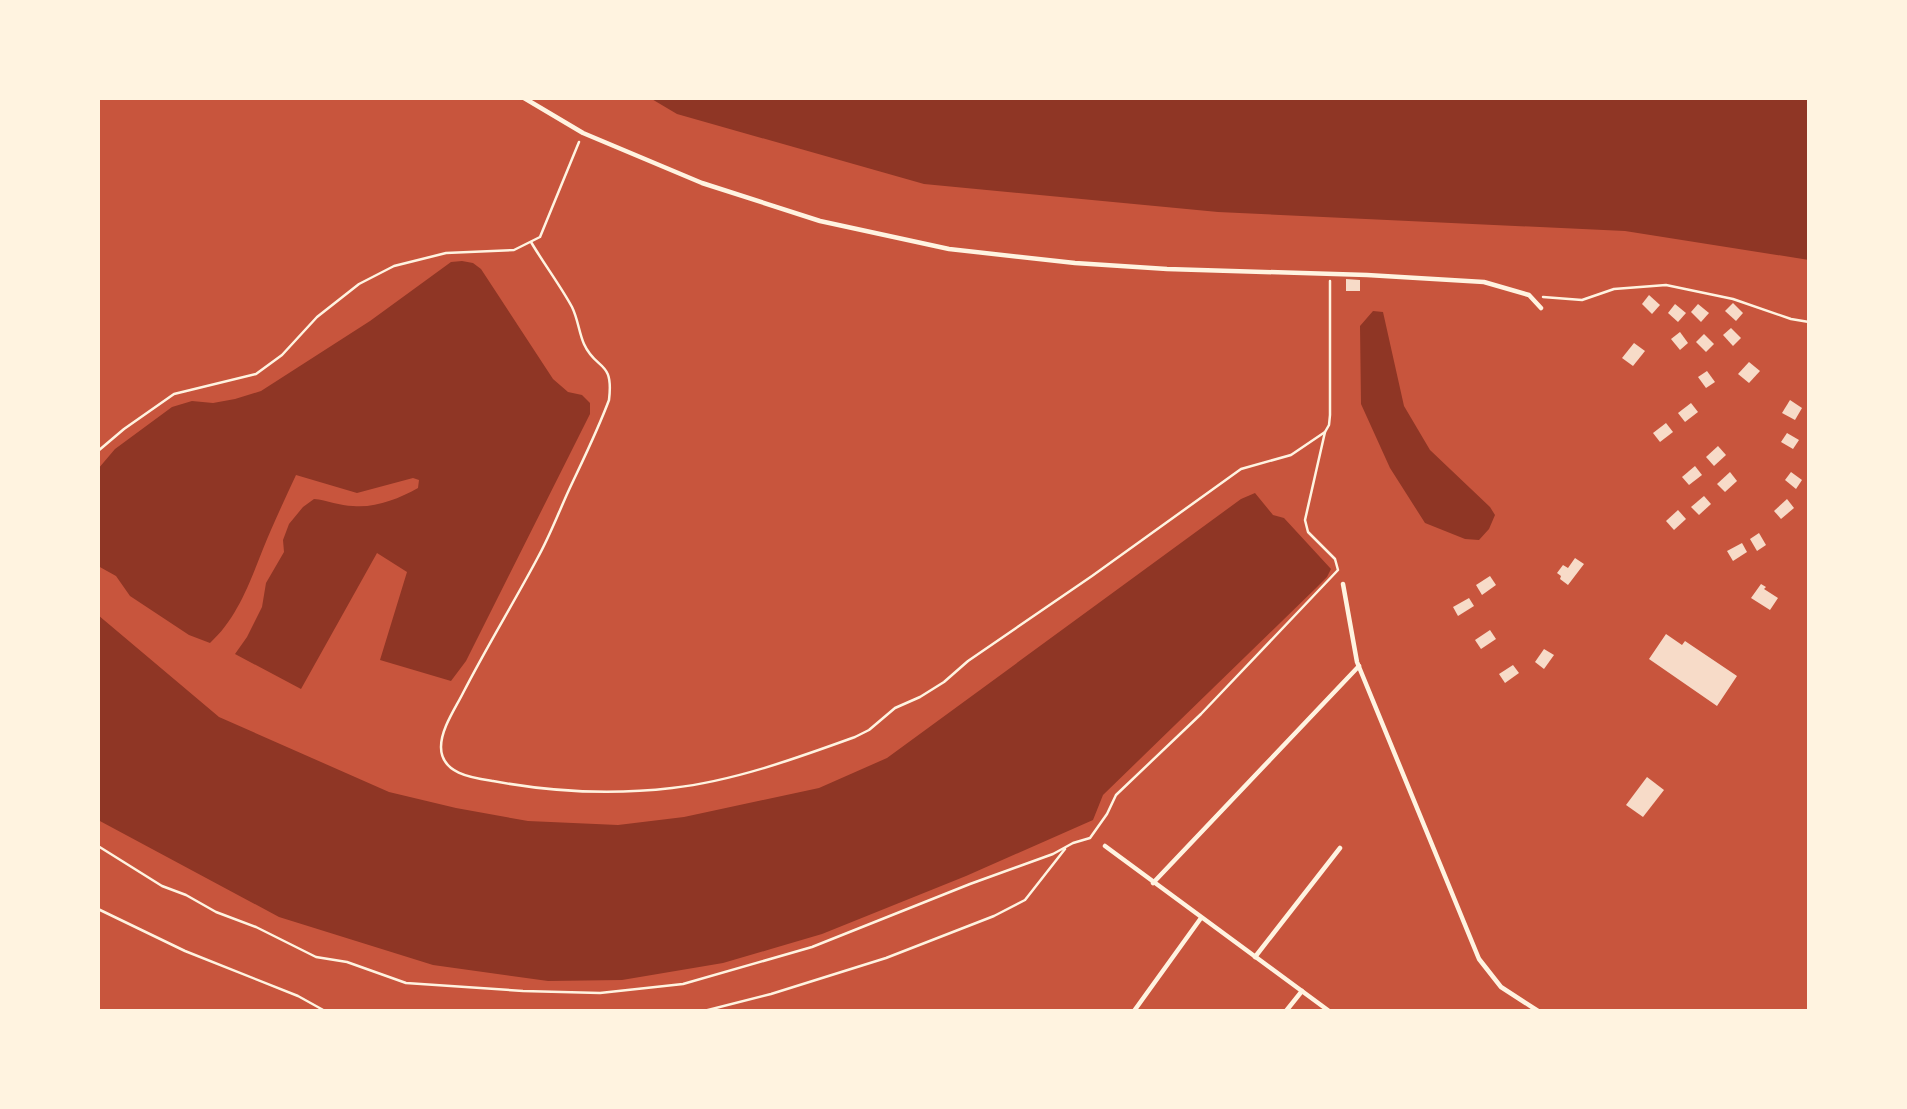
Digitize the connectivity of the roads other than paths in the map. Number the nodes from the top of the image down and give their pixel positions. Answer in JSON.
{"nodes":[{"id":1,"x":524,"y":98,"type":"edge"},
{"id":2,"x":1541,"y":308,"type":"dead end"},
{"id":3,"x":1343,"y":584,"type":"dead end"},
{"id":4,"x":1359,"y":666,"type":"junction"},
{"id":5,"x":1105,"y":846,"type":"dead end"},
{"id":6,"x":1340,"y":848,"type":"dead end"},
{"id":7,"x":1153,"y":883,"type":"junction"},
{"id":8,"x":1201,"y":918,"type":"junction"},
{"id":9,"x":1255,"y":957,"type":"junction"},
{"id":10,"x":1301,"y":991,"type":"junction"},
{"id":11,"x":1135,"y":1011,"type":"edge"},
{"id":12,"x":1286,"y":1011,"type":"edge"},
{"id":13,"x":1329,"y":1011,"type":"edge"},
{"id":14,"x":1538,"y":1011,"type":"edge"}],
"edges":[{"from":1,"to":2,"type":"lane"},
{"from":3,"to":4,"type":"lane"},
{"from":4,"to":7,"type":"lane"},
{"from":4,"to":14,"type":"lane"},
{"from":5,"to":7,"type":"lane"},
{"from":6,"to":9,"type":"lane"},
{"from":7,"to":8,"type":"lane"},
{"from":8,"to":9,"type":"lane"},
{"from":8,"to":11,"type":"lane"},
{"from":9,"to":10,"type":"lane"},
{"from":10,"to":12,"type":"lane"},
{"from":10,"to":13,"type":"lane"}]}
